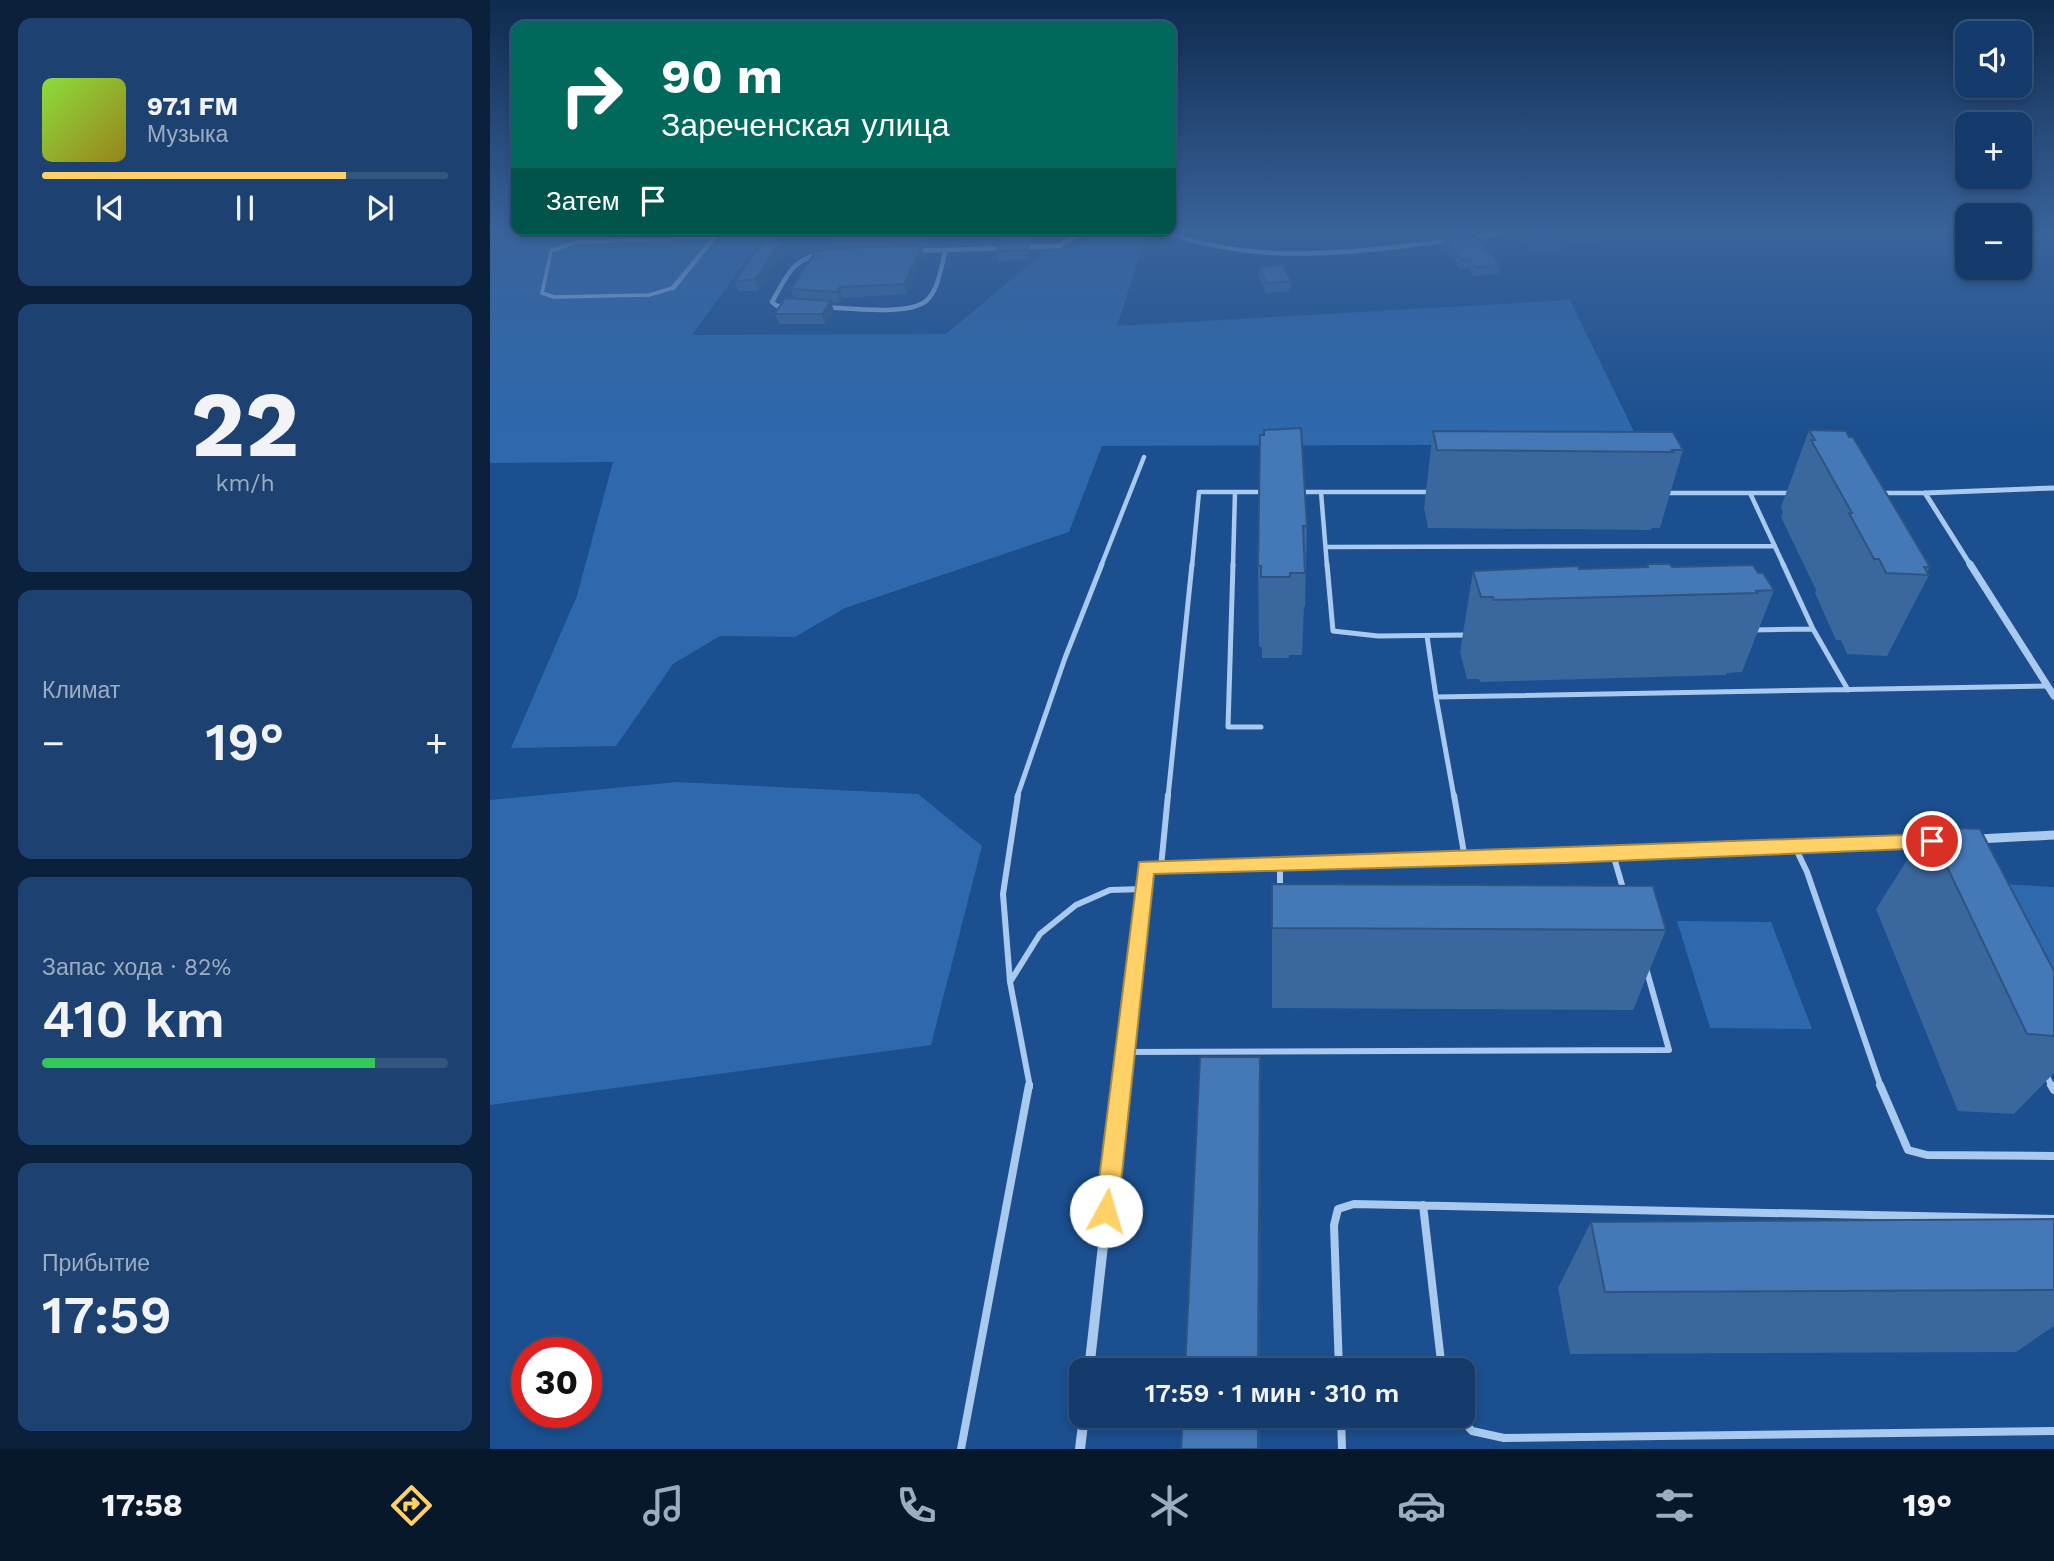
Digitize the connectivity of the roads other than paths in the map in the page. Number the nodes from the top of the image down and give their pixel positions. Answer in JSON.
{"nodes":[{"id":1,"x":773,"y":301,"type":"edge"},
{"id":2,"x":927,"y":301,"type":"edge"},
{"id":3,"x":790,"y":306,"type":"edge"},
{"id":4,"x":816,"y":307,"type":"edge"},
{"id":5,"x":1144,"y":457,"type":"dead end"},
{"id":6,"x":2054,"y":488,"type":"edge"},
{"id":7,"x":1235,"y":492,"type":"junction"},
{"id":8,"x":1272,"y":492,"type":"edge"},
{"id":9,"x":1296,"y":492,"type":"edge"},
{"id":10,"x":1321,"y":492,"type":"junction"},
{"id":11,"x":1445,"y":492,"type":"dead end"},
{"id":12,"x":1653,"y":492,"type":"dead end"},
{"id":13,"x":1750,"y":493,"type":"junction"},
{"id":14,"x":1804,"y":493,"type":"dead end"},
{"id":15,"x":1871,"y":493,"type":"edge"},
{"id":16,"x":1925,"y":493,"type":"junction"},
{"id":17,"x":1775,"y":546,"type":"junction"},
{"id":18,"x":1327,"y":547,"type":"junction"},
{"id":19,"x":1813,"y":629,"type":"junction"},
{"id":20,"x":1744,"y":630,"type":"edge"},
{"id":21,"x":1469,"y":635,"type":"dead end"},
{"id":22,"x":1427,"y":636,"type":"junction"},
{"id":23,"x":2048,"y":686,"type":"junction"},
{"id":24,"x":1848,"y":690,"type":"junction"},
{"id":25,"x":2054,"y":696,"type":"edge"},
{"id":26,"x":1436,"y":697,"type":"junction"},
{"id":27,"x":1261,"y":727,"type":"dead end"},
{"id":28,"x":2054,"y":835,"type":"edge"},
{"id":29,"x":1973,"y":839,"type":"edge"},
{"id":30,"x":1932,"y":841,"type":"joint"},
{"id":31,"x":1795,"y":846,"type":"junction"},
{"id":32,"x":1937,"y":849,"type":"edge"},
{"id":33,"x":1613,"y":854,"type":"junction"},
{"id":34,"x":1465,"y":859,"type":"junction"},
{"id":35,"x":1280,"y":865,"type":"junction"},
{"id":36,"x":1161,"y":867,"type":"junction"},
{"id":37,"x":1143,"y":889,"type":"junction"},
{"id":38,"x":1280,"y":896,"type":"edge"},
{"id":39,"x":1627,"y":904,"type":"edge"},
{"id":40,"x":1642,"y":956,"type":"edge"},
{"id":41,"x":1010,"y":982,"type":"junction"},
{"id":42,"x":1124,"y":1052,"type":"junction"},
{"id":43,"x":2043,"y":1068,"type":"edge"},
{"id":44,"x":2054,"y":1090,"type":"edge"},
{"id":45,"x":2054,"y":1156,"type":"edge"},
{"id":46,"x":1423,"y":1205,"type":"junction"},
{"id":47,"x":2054,"y":1219,"type":"edge"},
{"id":48,"x":1090,"y":1358,"type":"edge"},
{"id":49,"x":1339,"y":1358,"type":"edge"},
{"id":50,"x":1441,"y":1358,"type":"edge"},
{"id":51,"x":1083,"y":1428,"type":"edge"},
{"id":52,"x":1341,"y":1428,"type":"edge"},
{"id":53,"x":1470,"y":1428,"type":"edge"},
{"id":54,"x":2054,"y":1431,"type":"edge"},
{"id":55,"x":961,"y":1449,"type":"edge"},
{"id":56,"x":1080,"y":1449,"type":"edge"},
{"id":57,"x":1342,"y":1449,"type":"edge"}],
"edges":[{"from":1,"to":3,"type":"street"},
{"from":2,"to":4,"type":"street"},
{"from":5,"to":41,"type":"lane"},
{"from":6,"to":16,"type":"street"},
{"from":7,"to":8,"type":"lane"},
{"from":7,"to":27,"type":"lane"},
{"from":7,"to":36,"type":"lane"},
{"from":9,"to":10,"type":"lane"},
{"from":10,"to":11,"type":"lane"},
{"from":10,"to":18,"type":"lane"},
{"from":12,"to":13,"type":"lane"},
{"from":13,"to":14,"type":"lane"},
{"from":13,"to":17,"type":"lane"},
{"from":15,"to":16,"type":"lane"},
{"from":16,"to":23,"type":"street"},
{"from":17,"to":18,"type":"lane"},
{"from":17,"to":19,"type":"lane"},
{"from":18,"to":22,"type":"lane"},
{"from":19,"to":20,"type":"lane"},
{"from":19,"to":24,"type":"lane"},
{"from":21,"to":22,"type":"lane"},
{"from":22,"to":26,"type":"lane"},
{"from":23,"to":24,"type":"lane"},
{"from":23,"to":25,"type":"street"},
{"from":24,"to":26,"type":"lane"},
{"from":26,"to":34,"type":"lane"},
{"from":28,"to":29,"type":"street"},
{"from":30,"to":31,"type":"street"},
{"from":30,"to":32,"type":"lane"},
{"from":31,"to":33,"type":"street"},
{"from":31,"to":45,"type":"lane"},
{"from":33,"to":34,"type":"street"},
{"from":33,"to":39,"type":"lane"},
{"from":34,"to":35,"type":"street"},
{"from":35,"to":36,"type":"street"},
{"from":35,"to":38,"type":"lane"},
{"from":36,"to":37,"type":"street"},
{"from":37,"to":41,"type":"lane"},
{"from":37,"to":42,"type":"street"},
{"from":40,"to":42,"type":"lane"},
{"from":41,"to":55,"type":"lane"},
{"from":42,"to":48,"type":"street"},
{"from":43,"to":44,"type":"lane"},
{"from":46,"to":47,"type":"lane"},
{"from":46,"to":49,"type":"lane"},
{"from":46,"to":50,"type":"lane"},
{"from":51,"to":56,"type":"street"},
{"from":52,"to":57,"type":"lane"},
{"from":53,"to":54,"type":"lane"}]}
